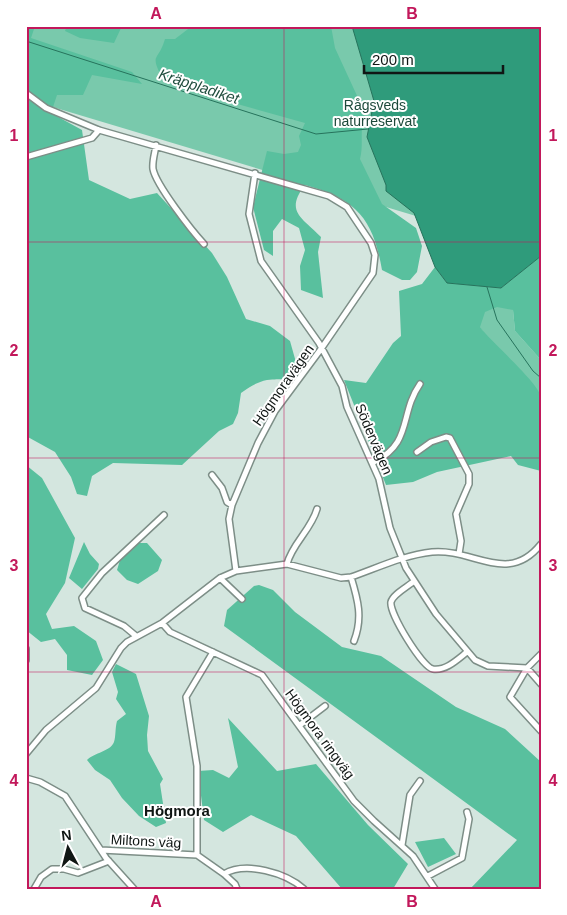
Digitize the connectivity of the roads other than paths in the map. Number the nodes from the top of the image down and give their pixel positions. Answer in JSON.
{"nodes":[{"id":1,"x":26,"y":92,"type":"edge"},
{"id":2,"x":99,"y":130,"type":"junction"},
{"id":3,"x":156,"y":145,"type":"junction"},
{"id":4,"x":26,"y":157,"type":"edge"},
{"id":5,"x":255,"y":173,"type":"junction"},
{"id":6,"x":204,"y":244,"type":"dead end"},
{"id":7,"x":321,"y":349,"type":"junction"},
{"id":8,"x":420,"y":384,"type":"dead end"},
{"id":9,"x":417,"y":452,"type":"dead end"},
{"id":10,"x":374,"y":462,"type":"junction"},
{"id":11,"x":212,"y":475,"type":"dead end"},
{"id":12,"x":232,"y":505,"type":"junction"},
{"id":13,"x":317,"y":509,"type":"dead end"},
{"id":14,"x":164,"y":515,"type":"dead end"},
{"id":15,"x":541,"y":544,"type":"edge"},
{"id":16,"x":459,"y":554,"type":"junction"},
{"id":17,"x":402,"y":559,"type":"junction"},
{"id":18,"x":287,"y":564,"type":"junction"},
{"id":19,"x":236,"y":571,"type":"junction"},
{"id":20,"x":351,"y":577,"type":"junction"},
{"id":21,"x":220,"y":578,"type":"junction"},
{"id":22,"x":414,"y":581,"type":"junction"},
{"id":23,"x":242,"y":599,"type":"dead end"},
{"id":24,"x":162,"y":623,"type":"junction"},
{"id":25,"x":136,"y":636,"type":"junction"},
{"id":26,"x":354,"y":641,"type":"dead end"},
{"id":27,"x":26,"y":649,"type":"edge"},
{"id":28,"x":213,"y":652,"type":"junction"},
{"id":29,"x":467,"y":652,"type":"junction"},
{"id":30,"x":541,"y":654,"type":"edge"},
{"id":31,"x":26,"y":660,"type":"edge"},
{"id":32,"x":527,"y":668,"type":"junction"},
{"id":33,"x":541,"y":684,"type":"edge"},
{"id":34,"x":325,"y":706,"type":"dead end"},
{"id":35,"x":300,"y":725,"type":"junction"},
{"id":36,"x":541,"y":731,"type":"edge"},
{"id":37,"x":26,"y":754,"type":"edge"},
{"id":38,"x":26,"y":778,"type":"edge"},
{"id":39,"x":420,"y":781,"type":"dead end"},
{"id":40,"x":467,"y":812,"type":"dead end"},
{"id":41,"x":402,"y":845,"type":"junction"},
{"id":42,"x":102,"y":850,"type":"junction"},
{"id":43,"x":196,"y":855,"type":"junction"},
{"id":44,"x":108,"y":861,"type":"junction"},
{"id":45,"x":224,"y":874,"type":"junction"},
{"id":46,"x":428,"y":876,"type":"junction"},
{"id":47,"x":34,"y":889,"type":"edge"},
{"id":48,"x":134,"y":889,"type":"edge"},
{"id":49,"x":237,"y":889,"type":"edge"},
{"id":50,"x":304,"y":889,"type":"edge"},
{"id":51,"x":435,"y":889,"type":"edge"}],
"edges":[{"from":1,"to":2,"type":"street","name":"Högmoravägen"},
{"from":2,"to":3,"type":"street","name":"Högmoravägen"},
{"from":2,"to":4,"type":"street"},
{"from":3,"to":5,"type":"street","name":"Högmoravägen"},
{"from":3,"to":6,"type":"street"},
{"from":5,"to":7,"type":"street","name":"Södervägen"},
{"from":5,"to":7,"type":"street","name":"Högmoravägen"},
{"from":7,"to":10,"type":"street","name":"Södervägen"},
{"from":7,"to":12,"type":"street","name":"Högmoravägen"},
{"from":8,"to":10,"type":"street"},
{"from":9,"to":16,"type":"street"},
{"from":10,"to":17,"type":"street","name":"Södervägen"},
{"from":11,"to":12,"type":"street"},
{"from":12,"to":19,"type":"street","name":"Högmoravägen"},
{"from":13,"to":18,"type":"street"},
{"from":14,"to":25,"type":"street"},
{"from":15,"to":16,"type":"street"},
{"from":16,"to":17,"type":"street"},
{"from":17,"to":20,"type":"street"},
{"from":17,"to":22,"type":"street","name":"Södervägen"},
{"from":18,"to":19,"type":"street"},
{"from":18,"to":20,"type":"street"},
{"from":19,"to":21,"type":"street"},
{"from":20,"to":26,"type":"street"},
{"from":21,"to":23,"type":"street"},
{"from":21,"to":24,"type":"street"},
{"from":22,"to":29,"type":"street","name":"Södervägen"},
{"from":22,"to":29,"type":"street"},
{"from":24,"to":25,"type":"street"},
{"from":24,"to":28,"type":"street","name":"Högmora ringväg"},
{"from":25,"to":37,"type":"street"},
{"from":27,"to":31,"type":"street"},
{"from":28,"to":35,"type":"street","name":"Högmora ringväg"},
{"from":28,"to":43,"type":"street"},
{"from":29,"to":32,"type":"street","name":"Södervägen"},
{"from":30,"to":32,"type":"street"},
{"from":32,"to":33,"type":"street"},
{"from":32,"to":36,"type":"street"},
{"from":34,"to":35,"type":"street"},
{"from":35,"to":41,"type":"street","name":"Högmora ringväg"},
{"from":38,"to":42,"type":"street"},
{"from":39,"to":41,"type":"street"},
{"from":40,"to":46,"type":"street"},
{"from":41,"to":46,"type":"street","name":"Högmora ringväg"},
{"from":42,"to":43,"type":"street","name":"Miltons väg"},
{"from":42,"to":44,"type":"street"},
{"from":43,"to":45,"type":"street","name":"Miltons väg"},
{"from":44,"to":47,"type":"street"},
{"from":44,"to":48,"type":"street"},
{"from":45,"to":49,"type":"street","name":"Miltons väg"},
{"from":45,"to":50,"type":"street"},
{"from":46,"to":51,"type":"street","name":"Högmora ringväg"}]}
